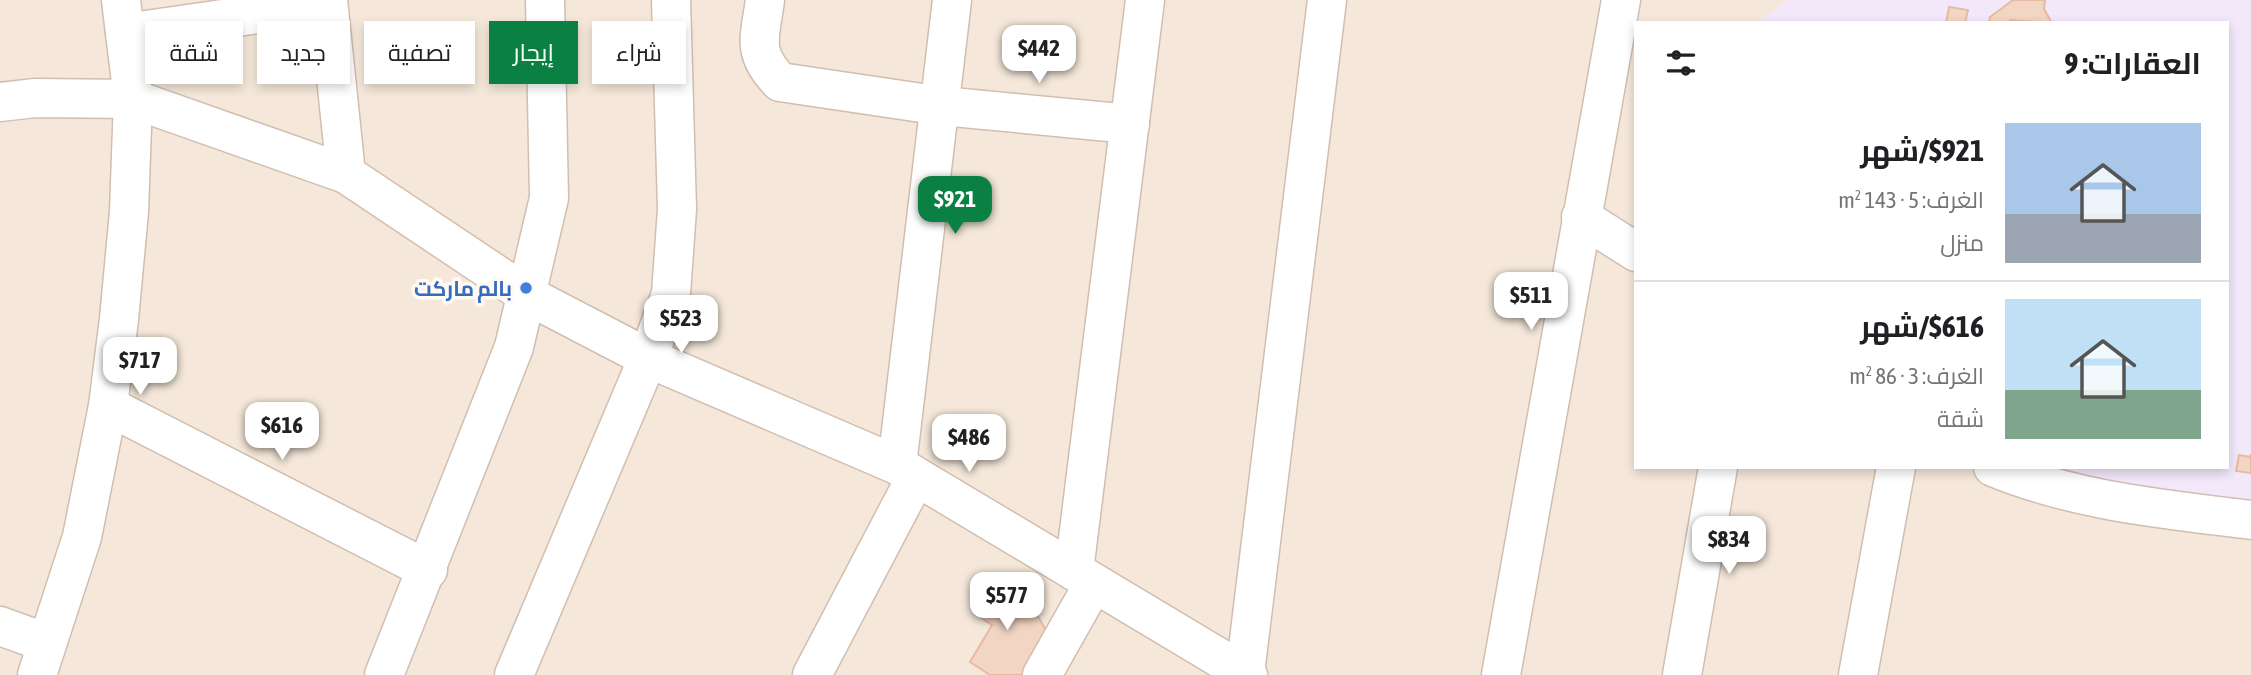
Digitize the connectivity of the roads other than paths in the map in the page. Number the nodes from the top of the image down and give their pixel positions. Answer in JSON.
{"nodes":[{"id":1,"x":545,"y":0,"type":"edge"},
{"id":2,"x":671,"y":0,"type":"edge"},
{"id":3,"x":765,"y":0,"type":"edge"},
{"id":4,"x":952,"y":0,"type":"edge"},
{"id":5,"x":1145,"y":0,"type":"edge"},
{"id":6,"x":1326,"y":0,"type":"edge"},
{"id":7,"x":1621,"y":0,"type":"edge"},
{"id":8,"x":328,"y":2,"type":"edge"},
{"id":9,"x":123,"y":17,"type":"edge"},
{"id":10,"x":133,"y":99,"type":"junction"},
{"id":11,"x":0,"y":102,"type":"edge"},
{"id":12,"x":942,"y":106,"type":"junction"},
{"id":13,"x":1130,"y":124,"type":"junction"},
{"id":14,"x":346,"y":174,"type":"junction"},
{"id":15,"x":1581,"y":217,"type":"junction"},
{"id":16,"x":1634,"y":251,"type":"edge"},
{"id":17,"x":527,"y":295,"type":"junction"},
{"id":18,"x":648,"y":358,"type":"junction"},
{"id":19,"x":108,"y":406,"type":"junction"},
{"id":20,"x":1718,"y":469,"type":"edge"},
{"id":21,"x":1896,"y":469,"type":"edge"},
{"id":22,"x":1998,"y":469,"type":"edge"},
{"id":23,"x":906,"y":471,"type":"junction"},
{"id":24,"x":2251,"y":520,"type":"edge"},
{"id":25,"x":428,"y":570,"type":"junction"},
{"id":26,"x":1084,"y":577,"type":"junction"},
{"id":27,"x":0,"y":626,"type":"edge"},
{"id":28,"x":42,"y":659,"type":"edge"},
{"id":29,"x":1246,"y":674,"type":"edge"},
{"id":30,"x":384,"y":675,"type":"edge"},
{"id":31,"x":514,"y":675,"type":"edge"},
{"id":32,"x":811,"y":675,"type":"edge"},
{"id":33,"x":1042,"y":675,"type":"edge"},
{"id":34,"x":1501,"y":675,"type":"edge"},
{"id":35,"x":1682,"y":675,"type":"edge"},
{"id":36,"x":1858,"y":675,"type":"edge"}],
"edges":[{"from":1,"to":17,"type":"street"},
{"from":2,"to":18,"type":"street"},
{"from":3,"to":12,"type":"street"},
{"from":4,"to":12,"type":"street"},
{"from":5,"to":13,"type":"street"},
{"from":6,"to":29,"type":"street"},
{"from":7,"to":15,"type":"street"},
{"from":8,"to":9,"type":"street"},
{"from":8,"to":14,"type":"street"},
{"from":9,"to":10,"type":"street"},
{"from":10,"to":11,"type":"street"},
{"from":10,"to":14,"type":"street"},
{"from":10,"to":19,"type":"street"},
{"from":12,"to":13,"type":"street"},
{"from":12,"to":23,"type":"street"},
{"from":13,"to":26,"type":"street"},
{"from":14,"to":17,"type":"street"},
{"from":15,"to":16,"type":"street"},
{"from":15,"to":34,"type":"street"},
{"from":17,"to":18,"type":"street"},
{"from":17,"to":25,"type":"street"},
{"from":18,"to":23,"type":"street"},
{"from":18,"to":31,"type":"street"},
{"from":19,"to":25,"type":"street"},
{"from":19,"to":28,"type":"street"},
{"from":20,"to":35,"type":"street"},
{"from":21,"to":36,"type":"street"},
{"from":22,"to":24,"type":"street"},
{"from":23,"to":26,"type":"street"},
{"from":23,"to":32,"type":"street"},
{"from":25,"to":30,"type":"street"},
{"from":26,"to":29,"type":"street"},
{"from":26,"to":33,"type":"street"},
{"from":27,"to":28,"type":"street"}]}
